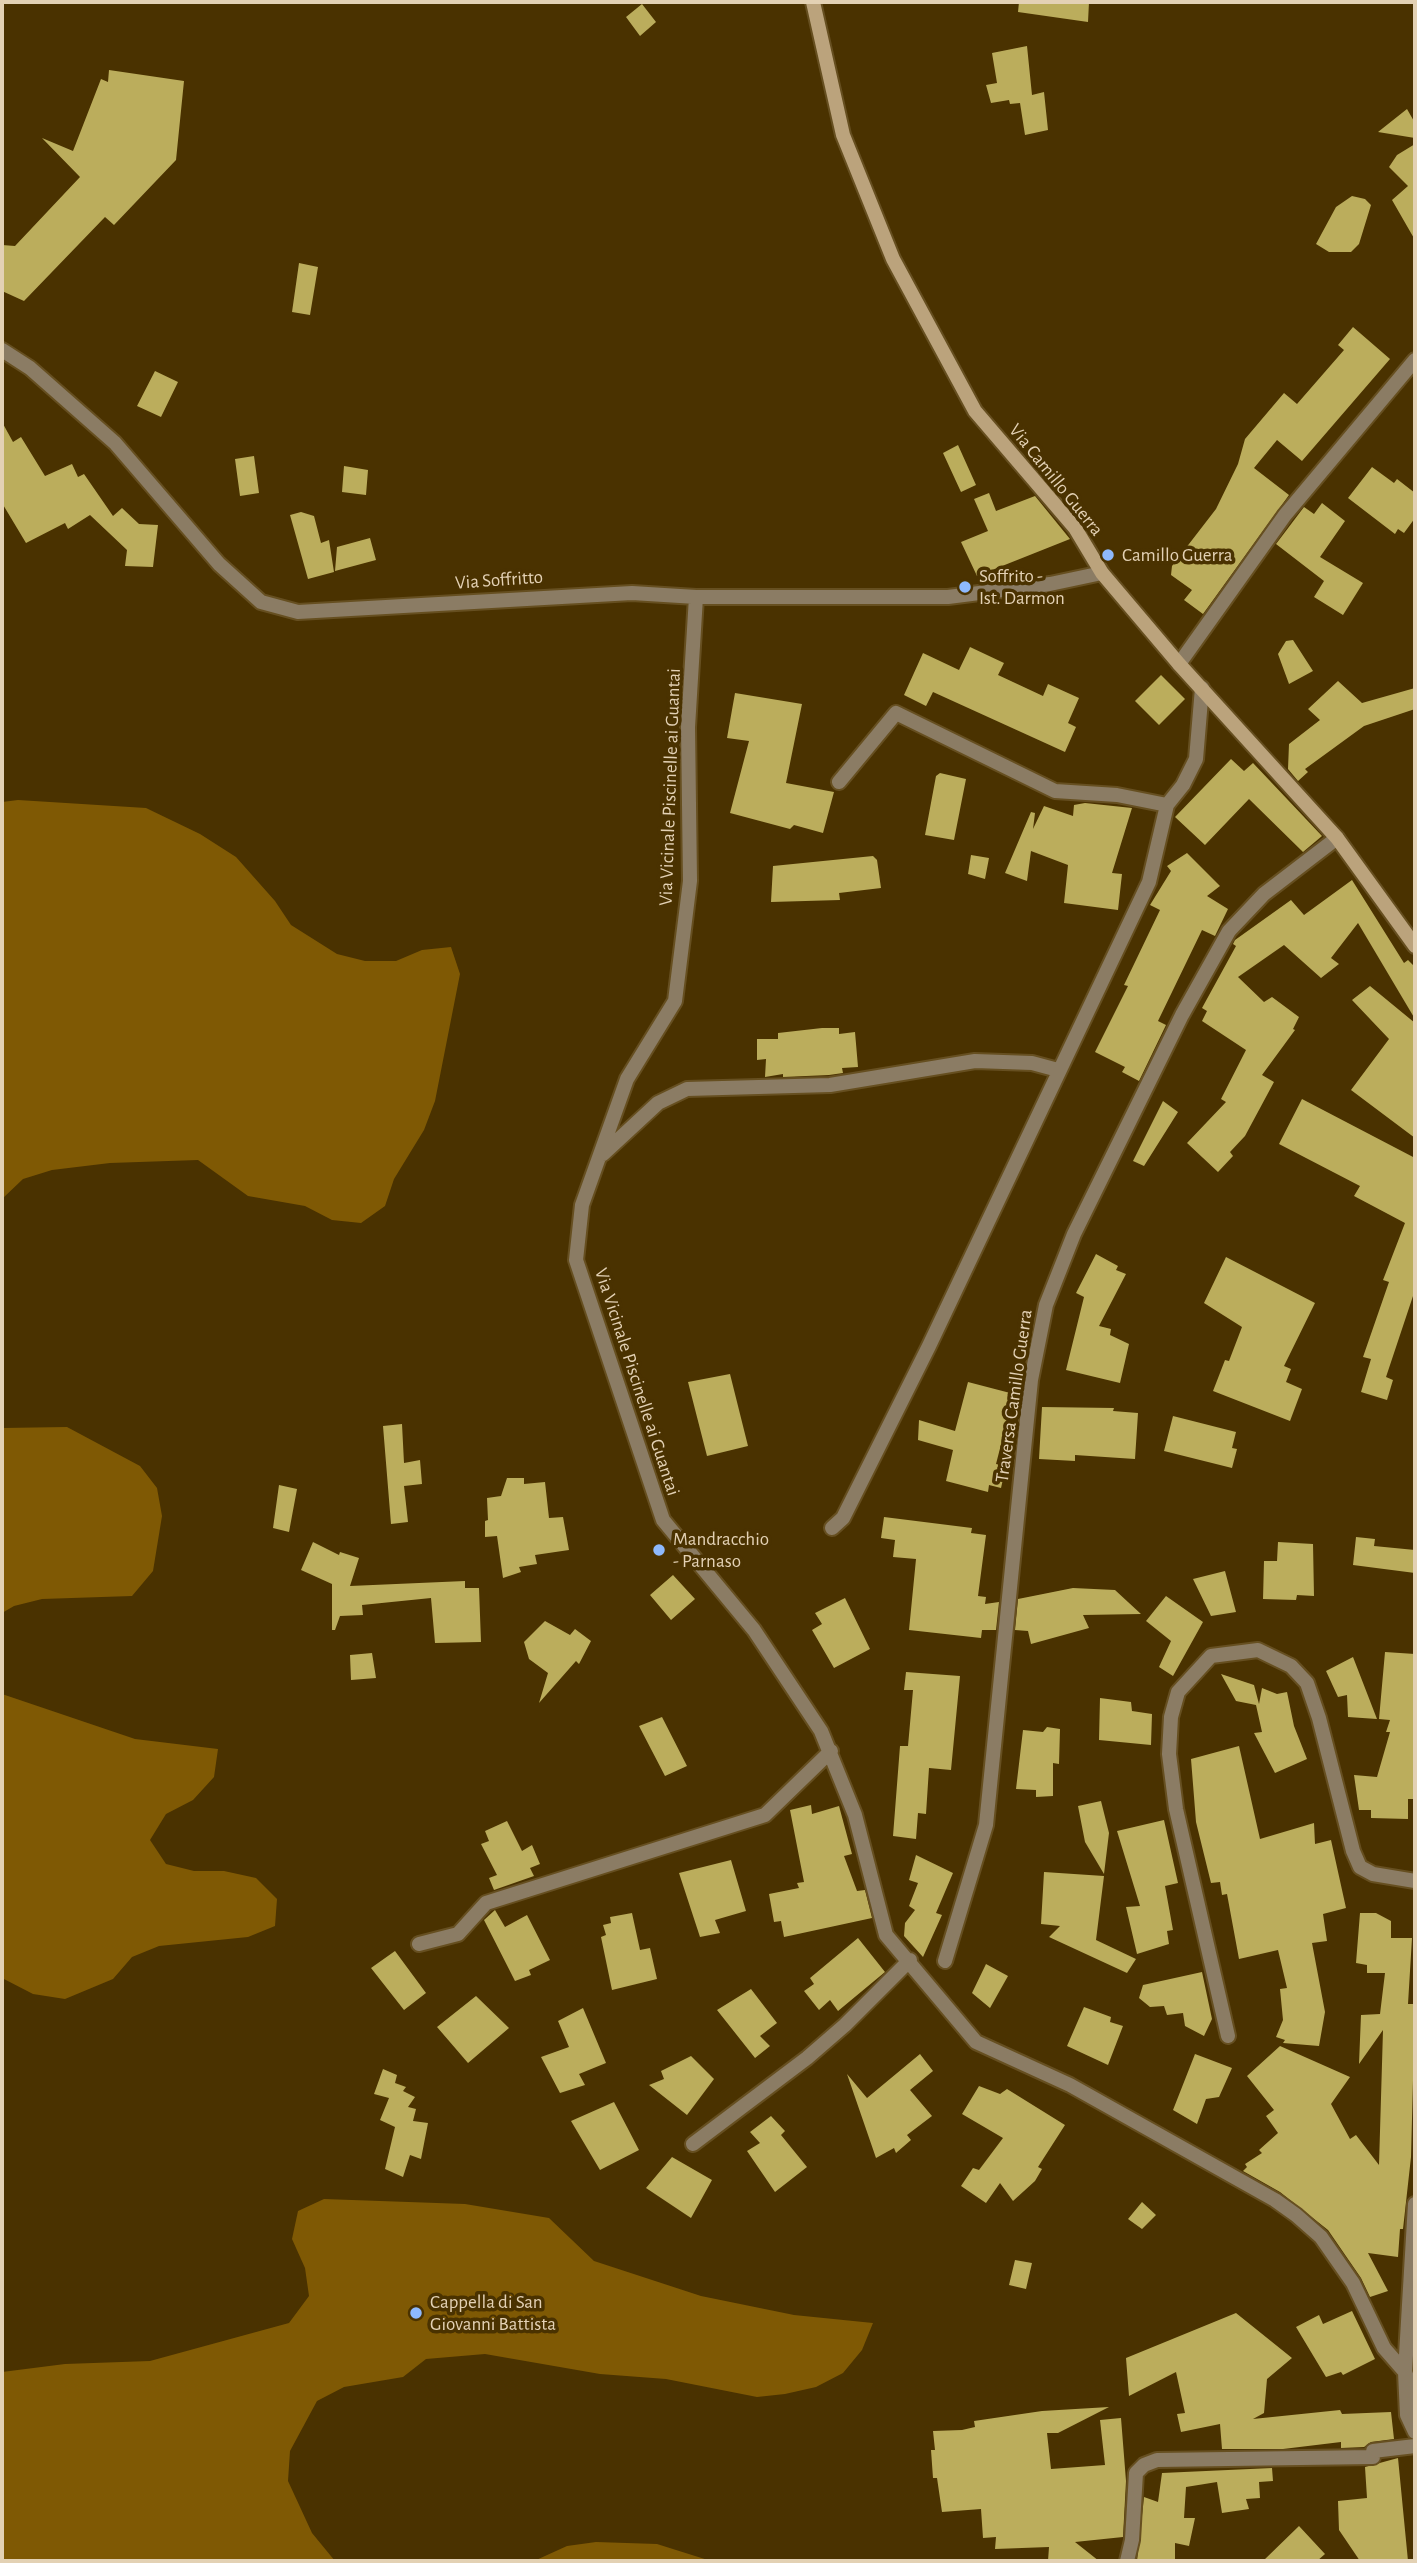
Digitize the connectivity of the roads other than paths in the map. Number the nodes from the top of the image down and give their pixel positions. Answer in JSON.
{"nodes":[{"id":1,"x":813,"y":2,"type":"edge"},
{"id":2,"x":2,"y":350,"type":"edge"},
{"id":3,"x":1415,"y":360,"type":"edge"},
{"id":4,"x":1102,"y":573,"type":"junction"},
{"id":5,"x":696,"y":597,"type":"junction"},
{"id":6,"x":1179,"y":664,"type":"junction"},
{"id":7,"x":1202,"y":688,"type":"junction"},
{"id":8,"x":839,"y":782,"type":"dead end"},
{"id":9,"x":1167,"y":805,"type":"junction"},
{"id":10,"x":1337,"y":838,"type":"junction"},
{"id":11,"x":1415,"y":946,"type":"edge"},
{"id":12,"x":1058,"y":1070,"type":"junction"},
{"id":13,"x":597,"y":1161,"type":"junction"},
{"id":14,"x":832,"y":1528,"type":"dead end"},
{"id":15,"x":831,"y":1751,"type":"junction"},
{"id":16,"x":1415,"y":1881,"type":"edge"},
{"id":17,"x":419,"y":1944,"type":"dead end"},
{"id":18,"x":910,"y":1960,"type":"junction"},
{"id":19,"x":945,"y":1961,"type":"dead end"},
{"id":20,"x":1228,"y":2036,"type":"dead end"},
{"id":21,"x":693,"y":2144,"type":"dead end"},
{"id":22,"x":1415,"y":2204,"type":"edge"},
{"id":23,"x":1405,"y":2372,"type":"junction"},
{"id":24,"x":1415,"y":2397,"type":"edge"},
{"id":25,"x":1415,"y":2432,"type":"edge"},
{"id":26,"x":1415,"y":2446,"type":"edge"},
{"id":27,"x":1127,"y":2561,"type":"edge"}],
"edges":[{"from":1,"to":4,"type":"street","name":"Via Camillo Guerra"},
{"from":2,"to":5,"type":"street","name":"Via Soffritto"},
{"from":3,"to":6,"type":"street"},
{"from":4,"to":5,"type":"street","name":"Via Soffritto"},
{"from":4,"to":6,"type":"street","name":"Via Camillo Guerra"},
{"from":5,"to":13,"type":"street","name":"Via Vicinale Piscinelle ai Guantai"},
{"from":6,"to":7,"type":"street","name":"Via Camillo Guerra"},
{"from":7,"to":9,"type":"street"},
{"from":7,"to":10,"type":"street","name":"Via Camillo Guerra"},
{"from":8,"to":9,"type":"street"},
{"from":9,"to":12,"type":"street"},
{"from":10,"to":11,"type":"street","name":"Via Camillo Guerra"},
{"from":10,"to":19,"type":"street","name":"Traversa Camillo Guerra"},
{"from":12,"to":13,"type":"street"},
{"from":12,"to":14,"type":"street"},
{"from":13,"to":15,"type":"street","name":"Via Vicinale Piscinelle ai Guantai"},
{"from":15,"to":17,"type":"street"},
{"from":15,"to":18,"type":"street","name":"Via Vicinale Piscinelle ai Guantai"},
{"from":16,"to":20,"type":"street"},
{"from":18,"to":21,"type":"street"},
{"from":18,"to":23,"type":"street","name":"Via Vicinale Piscinelle ai Guantai"},
{"from":22,"to":23,"type":"street"},
{"from":23,"to":24,"type":"street"},
{"from":23,"to":25,"type":"street"},
{"from":26,"to":27,"type":"street"}]}
